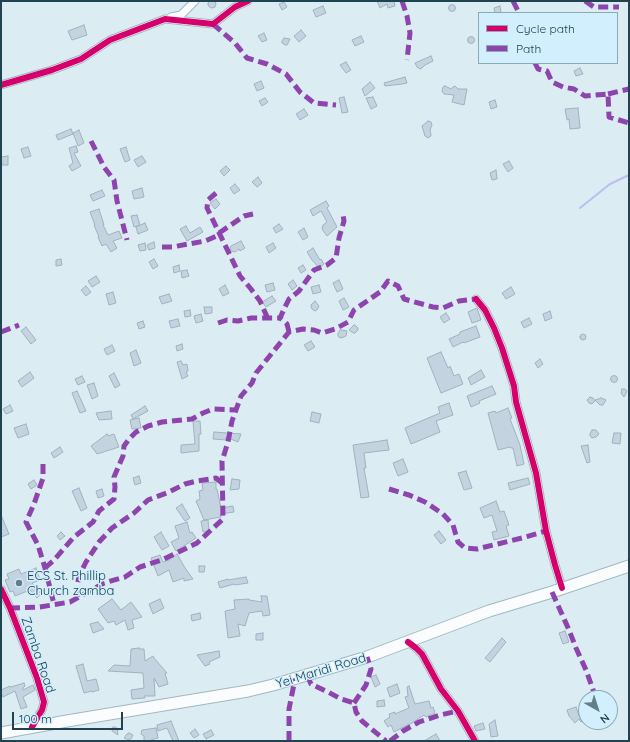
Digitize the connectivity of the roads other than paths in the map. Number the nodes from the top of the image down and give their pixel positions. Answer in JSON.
{"nodes":[{"id":1,"x":195,"y":1,"type":"edge"},
{"id":2,"x":248,"y":1,"type":"edge"},
{"id":3,"x":165,"y":19,"type":"junction"},
{"id":4,"x":1,"y":85,"type":"edge"},
{"id":5,"x":476,"y":299,"type":"dead end"},
{"id":6,"x":629,"y":566,"type":"edge"},
{"id":7,"x":562,"y":588,"type":"junction"},
{"id":8,"x":1,"y":589,"type":"edge"},
{"id":9,"x":408,"y":642,"type":"junction"},
{"id":10,"x":32,"y":727,"type":"junction"},
{"id":11,"x":1,"y":733,"type":"edge"},
{"id":12,"x":475,"y":741,"type":"edge"}],
"edges":[{"from":1,"to":3,"type":"street"},
{"from":2,"to":3,"type":"street"},
{"from":3,"to":4,"type":"street"},
{"from":5,"to":7,"type":"street"},
{"from":6,"to":7,"type":"main road","name":"Yei Maridi Road"},
{"from":7,"to":9,"type":"main road","name":"Yei Maridi Road"},
{"from":8,"to":10,"type":"street","name":"Zamba Road"},
{"from":9,"to":10,"type":"main road","name":"Yei Maridi Road"},
{"from":9,"to":12,"type":"street"},
{"from":10,"to":11,"type":"main road","name":"Yei Maridi Road"}]}
